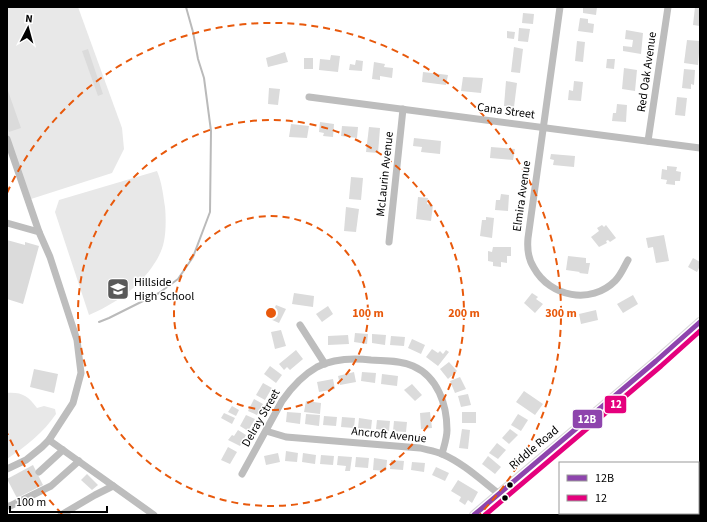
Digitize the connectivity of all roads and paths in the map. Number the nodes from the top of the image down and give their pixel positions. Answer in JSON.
{"nodes":[{"id":1,"x":560,"y":7,"type":"edge"},
{"id":2,"x":668,"y":7,"type":"edge"},
{"id":3,"x":309,"y":97,"type":"dead end"},
{"id":4,"x":403,"y":109,"type":"junction"},
{"id":5,"x":543,"y":128,"type":"junction"},
{"id":6,"x":7,"y":139,"type":"edge"},
{"id":7,"x":648,"y":141,"type":"junction"},
{"id":8,"x":700,"y":148,"type":"edge"},
{"id":9,"x":7,"y":223,"type":"edge"},
{"id":10,"x":39,"y":232,"type":"junction"},
{"id":11,"x":390,"y":242,"type":"dead end"},
{"id":12,"x":628,"y":260,"type":"dead end"},
{"id":13,"x":700,"y":322,"type":"edge"},
{"id":14,"x":300,"y":325,"type":"dead end"},
{"id":15,"x":325,"y":364,"type":"junction"},
{"id":16,"x":266,"y":431,"type":"junction"},
{"id":17,"x":49,"y":440,"type":"junction"},
{"id":18,"x":63,"y":450,"type":"junction"},
{"id":19,"x":442,"y":454,"type":"junction"},
{"id":20,"x":79,"y":462,"type":"junction"},
{"id":21,"x":7,"y":469,"type":"edge"},
{"id":22,"x":39,"y":472,"type":"dead end"},
{"id":23,"x":242,"y":474,"type":"dead end"},
{"id":24,"x":113,"y":486,"type":"junction"},
{"id":25,"x":499,"y":494,"type":"junction"},
{"id":26,"x":7,"y":506,"type":"edge"},
{"id":27,"x":61,"y":515,"type":"edge"},
{"id":28,"x":154,"y":515,"type":"edge"},
{"id":29,"x":474,"y":515,"type":"edge"}],
"edges":[{"from":1,"to":5,"type":"street","name":"Elmira Avenue"},
{"from":2,"to":7,"type":"street","name":"Red Oak Avenue"},
{"from":3,"to":4,"type":"street","name":"Cana Street"},
{"from":4,"to":5,"type":"street","name":"Cana Street"},
{"from":4,"to":11,"type":"street","name":"McLaurin Avenue"},
{"from":5,"to":7,"type":"street","name":"Cana Street"},
{"from":5,"to":12,"type":"street","name":"Elmira Avenue"},
{"from":6,"to":10,"type":"street"},
{"from":7,"to":8,"type":"street","name":"Cana Street"},
{"from":9,"to":10,"type":"street"},
{"from":10,"to":17,"type":"street"},
{"from":13,"to":25,"type":"main road","name":"Riddle Road"},
{"from":14,"to":15,"type":"street"},
{"from":15,"to":16,"type":"street","name":"Delray Street"},
{"from":15,"to":19,"type":"street","name":"Delray Street"},
{"from":16,"to":19,"type":"street","name":"Ancroft Avenue"},
{"from":16,"to":23,"type":"street","name":"Delray Street"},
{"from":17,"to":18,"type":"street"},
{"from":17,"to":21,"type":"street"},
{"from":18,"to":20,"type":"street"},
{"from":18,"to":22,"type":"street"},
{"from":19,"to":25,"type":"street","name":"Ancroft Avenue"},
{"from":20,"to":24,"type":"street"},
{"from":20,"to":26,"type":"street"},
{"from":24,"to":27,"type":"street"},
{"from":24,"to":28,"type":"street"},
{"from":25,"to":29,"type":"main road","name":"Riddle Road"}]}
